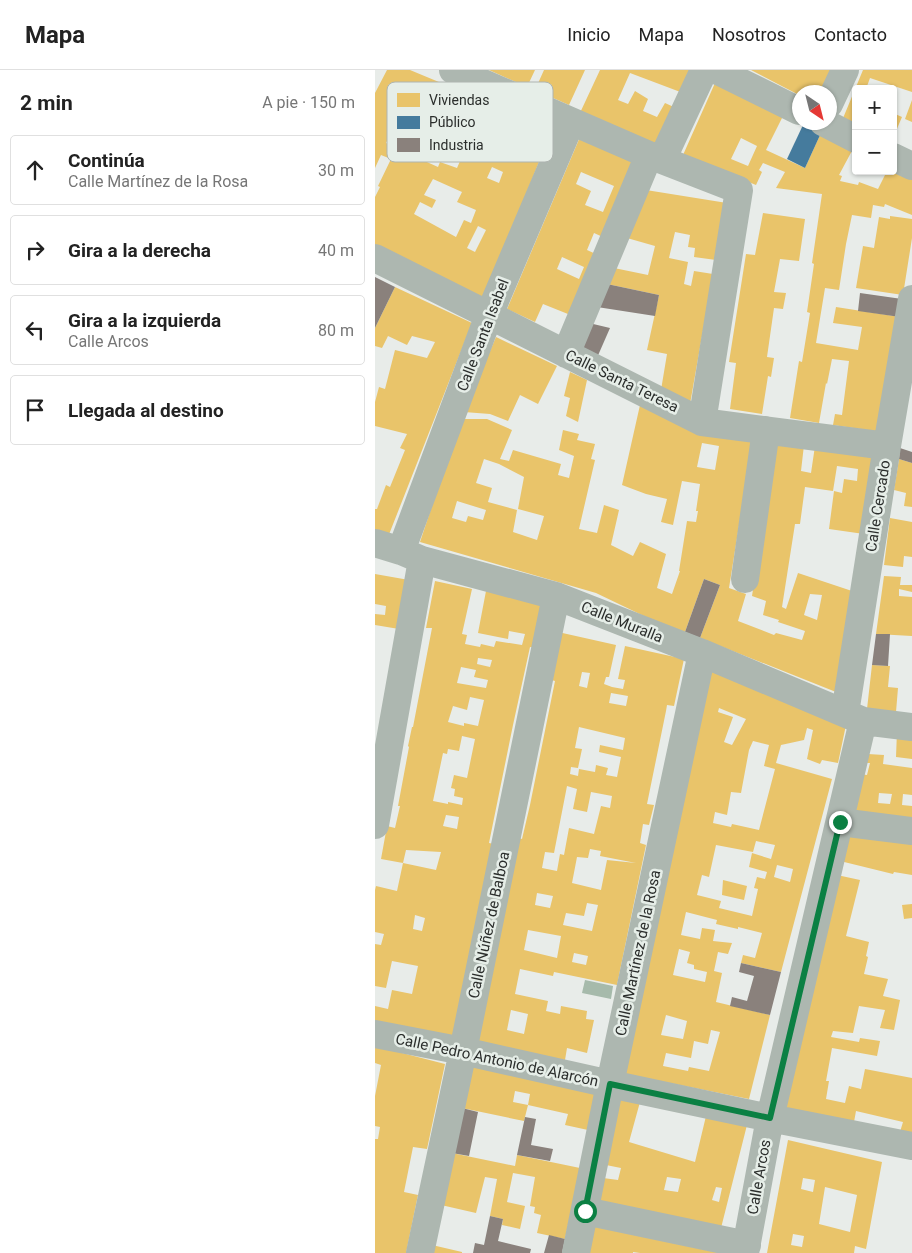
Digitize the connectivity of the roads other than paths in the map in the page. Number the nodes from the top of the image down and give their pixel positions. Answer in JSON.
{"nodes":[{"id":1,"x":453,"y":70,"type":"edge"},
{"id":2,"x":704,"y":70,"type":"edge"},
{"id":3,"x":716,"y":70,"type":"edge"},
{"id":4,"x":845,"y":70,"type":"edge"},
{"id":5,"x":480,"y":82,"type":"edge"},
{"id":6,"x":837,"y":87,"type":"edge"},
{"id":7,"x":792,"y":108,"type":"edge"},
{"id":8,"x":553,"y":114,"type":"edge"},
{"id":9,"x":571,"y":122,"type":"junction"},
{"id":10,"x":837,"y":129,"type":"edge"},
{"id":11,"x":852,"y":136,"type":"edge"},
{"id":12,"x":655,"y":157,"type":"junction"},
{"id":13,"x":897,"y":159,"type":"edge"},
{"id":14,"x":912,"y":166,"type":"edge"},
{"id":15,"x":375,"y":258,"type":"edge"},
{"id":16,"x":912,"y":299,"type":"edge"},
{"id":17,"x":489,"y":315,"type":"junction"},
{"id":18,"x":566,"y":354,"type":"junction"},
{"id":19,"x":702,"y":422,"type":"junction"},
{"id":20,"x":766,"y":430,"type":"junction"},
{"id":21,"x":887,"y":446,"type":"junction"},
{"id":22,"x":375,"y":543,"type":"edge"},
{"id":23,"x":412,"y":555,"type":"junction"},
{"id":24,"x":745,"y":579,"type":"dead end"},
{"id":25,"x":556,"y":596,"type":"junction"},
{"id":26,"x":701,"y":653,"type":"junction"},
{"id":27,"x":854,"y":717,"type":"junction"},
{"id":28,"x":912,"y":726,"type":"edge"},
{"id":29,"x":383,"y":731,"type":"edge"},
{"id":30,"x":840,"y":822,"type":"junction"},
{"id":31,"x":375,"y":825,"type":"edge"},
{"id":32,"x":912,"y":831,"type":"edge"},
{"id":33,"x":375,"y":1034,"type":"edge"},
{"id":34,"x":463,"y":1051,"type":"junction"},
{"id":35,"x":610,"y":1084,"type":"junction"},
{"id":36,"x":770,"y":1118,"type":"junction"},
{"id":37,"x":912,"y":1146,"type":"edge"},
{"id":38,"x":585,"y":1211,"type":"junction"},
{"id":39,"x":746,"y":1249,"type":"edge"},
{"id":40,"x":420,"y":1253,"type":"edge"},
{"id":41,"x":576,"y":1253,"type":"edge"}],
"edges":[{"from":1,"to":5,"type":"street"},
{"from":2,"to":12,"type":"street"},
{"from":3,"to":7,"type":"street"},
{"from":4,"to":6,"type":"street"},
{"from":8,"to":9,"type":"street"},
{"from":9,"to":12,"type":"street"},
{"from":9,"to":17,"type":"street","name":"Calle Santa Isabel"},
{"from":10,"to":11,"type":"street"},
{"from":12,"to":18,"type":"street"},
{"from":12,"to":19,"type":"street"},
{"from":13,"to":14,"type":"street"},
{"from":15,"to":17,"type":"street","name":"Calle Santa Teresa"},
{"from":16,"to":21,"type":"street","name":"Calle Cercado"},
{"from":17,"to":18,"type":"street","name":"Calle Santa Teresa"},
{"from":17,"to":23,"type":"street","name":"Calle Santa Isabel"},
{"from":18,"to":19,"type":"street","name":"Calle Santa Teresa"},
{"from":19,"to":20,"type":"street","name":"Calle Santa Teresa"},
{"from":20,"to":21,"type":"street","name":"Calle Santa Teresa"},
{"from":20,"to":24,"type":"street"},
{"from":21,"to":27,"type":"street","name":"Calle Cercado"},
{"from":22,"to":23,"type":"street","name":"Calle Muralla"},
{"from":23,"to":25,"type":"street","name":"Calle Muralla"},
{"from":23,"to":29,"type":"street","name":"Calle Santa Isabel"},
{"from":25,"to":26,"type":"street","name":"Calle Muralla"},
{"from":25,"to":34,"type":"street","name":"Calle Núñez de Balboa"},
{"from":26,"to":27,"type":"street","name":"Calle Muralla"},
{"from":26,"to":35,"type":"street","name":"Calle Martínez de la Rosa"},
{"from":27,"to":28,"type":"street","name":"Calle Muralla"},
{"from":27,"to":30,"type":"street","name":"Calle Arcos"},
{"from":29,"to":31,"type":"street","name":"Calle Santa Isabel"},
{"from":30,"to":32,"type":"street"},
{"from":30,"to":36,"type":"street","name":"Calle Arcos"},
{"from":33,"to":34,"type":"street","name":"Calle Pedro Antonio de Alarcón"},
{"from":34,"to":35,"type":"street","name":"Calle Pedro Antonio de Alarcón"},
{"from":34,"to":40,"type":"street","name":"Calle Núñez de Balboa"},
{"from":35,"to":36,"type":"street","name":"Calle Pedro Antonio de Alarcón"},
{"from":35,"to":38,"type":"street","name":"Calle Martínez de la Rosa"},
{"from":36,"to":37,"type":"street","name":"Calle Pedro Antonio de Alarcón"},
{"from":36,"to":39,"type":"street","name":"Calle Arcos"},
{"from":38,"to":39,"type":"street"},
{"from":38,"to":41,"type":"street","name":"Calle Martínez de la Rosa"}]}
